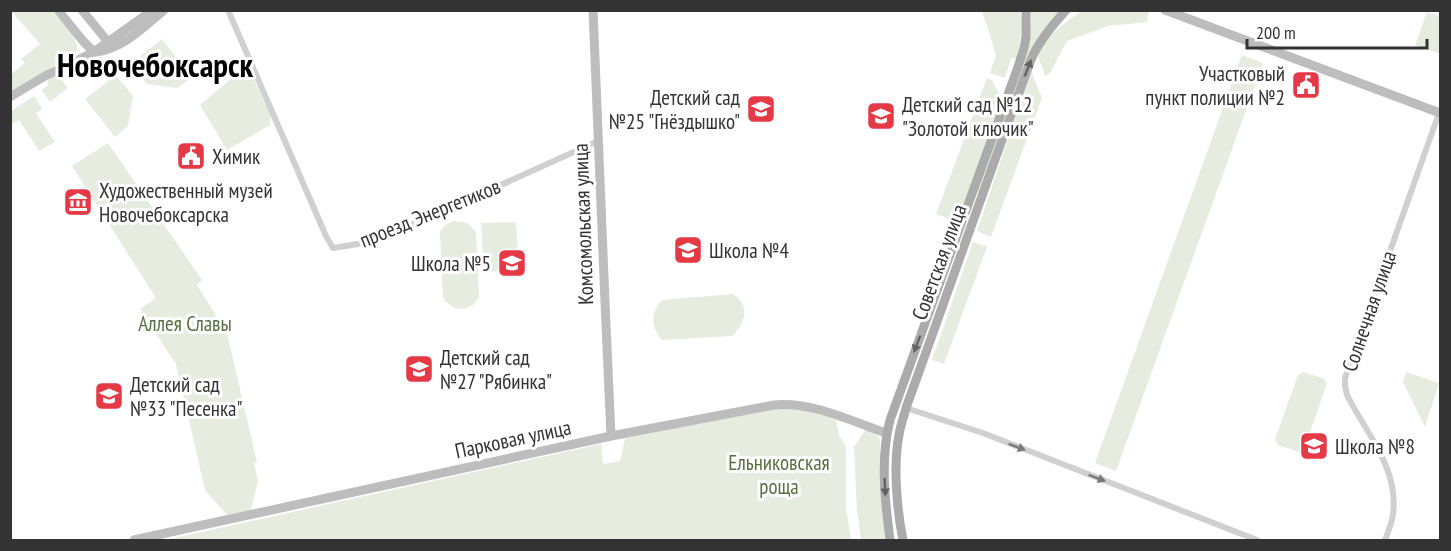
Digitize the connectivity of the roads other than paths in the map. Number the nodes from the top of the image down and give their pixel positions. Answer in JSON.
{"nodes":[{"id":1,"x":58,"y":10,"type":"edge"},
{"id":2,"x":82,"y":10,"type":"edge"},
{"id":3,"x":153,"y":10,"type":"edge"},
{"id":4,"x":164,"y":10,"type":"edge"},
{"id":5,"x":228,"y":10,"type":"edge"},
{"id":6,"x":593,"y":10,"type":"edge"},
{"id":7,"x":1026,"y":10,"type":"edge"},
{"id":8,"x":1066,"y":10,"type":"edge"},
{"id":9,"x":1165,"y":10,"type":"edge"},
{"id":10,"x":1178,"y":10,"type":"edge"},
{"id":11,"x":108,"y":42,"type":"junction"},
{"id":12,"x":94,"y":52,"type":"junction"},
{"id":13,"x":1348,"y":76,"type":"junction"},
{"id":14,"x":10,"y":97,"type":"edge"},
{"id":15,"x":1440,"y":111,"type":"edge"},
{"id":16,"x":598,"y":141,"type":"junction"},
{"id":17,"x":906,"y":408,"type":"junction"},
{"id":18,"x":886,"y":433,"type":"junction"},
{"id":19,"x":611,"y":436,"type":"junction"},
{"id":20,"x":898,"y":436,"type":"junction"},
{"id":21,"x":134,"y":540,"type":"edge"},
{"id":22,"x":890,"y":540,"type":"edge"},
{"id":23,"x":903,"y":540,"type":"edge"},
{"id":24,"x":1257,"y":540,"type":"edge"},
{"id":25,"x":1385,"y":540,"type":"edge"}],
"edges":[{"from":1,"to":12,"type":"street"},
{"from":2,"to":11,"type":"street"},
{"from":3,"to":11,"type":"street"},
{"from":4,"to":12,"type":"street"},
{"from":5,"to":16,"type":"street","name":"проезд Энергетиков"},
{"from":6,"to":16,"type":"street","name":"Комсомольская улица"},
{"from":7,"to":18,"type":"main road","name":"Советская улица","one_way":true},
{"from":17,"to":8,"type":"main road","name":"Советская улица","one_way":true},
{"from":9,"to":13,"type":"street"},
{"from":10,"to":13,"type":"street"},
{"from":11,"to":12,"type":"street"},
{"from":12,"to":14,"type":"street"},
{"from":13,"to":15,"type":"street"},
{"from":15,"to":25,"type":"street","name":"Солнечная улица"},
{"from":16,"to":19,"type":"street","name":"Комсомольская улица"},
{"from":17,"to":20,"type":"main road","name":"Советская улица"},
{"from":17,"to":24,"type":"street","one_way":true},
{"from":18,"to":19,"type":"street","name":"Парковая улица"},
{"from":18,"to":20,"type":"main road","name":"Парковая улица"},
{"from":18,"to":22,"type":"main road","name":"Советская улица","one_way":true},
{"from":19,"to":21,"type":"street","name":"Парковая улица"},
{"from":20,"to":23,"type":"main road","name":"Советская улица"}]}
